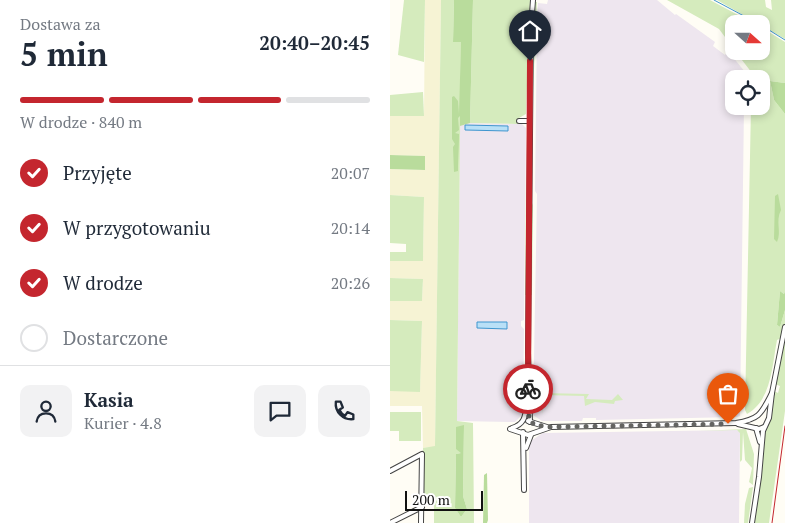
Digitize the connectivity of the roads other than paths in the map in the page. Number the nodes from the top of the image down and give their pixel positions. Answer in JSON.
{"nodes":[{"id":1,"x":533,"y":0,"type":"edge"},
{"id":2,"x":519,"y":121,"type":"dead end"},
{"id":3,"x":530,"y":121,"type":"junction"},
{"id":4,"x":785,"y":328,"type":"edge"},
{"id":5,"x":772,"y":392,"type":"junction"},
{"id":6,"x":528,"y":396,"type":"junction"},
{"id":7,"x":760,"y":415,"type":"junction"},
{"id":8,"x":755,"y":419,"type":"junction"},
{"id":9,"x":768,"y":422,"type":"junction"},
{"id":10,"x":522,"y":423,"type":"junction"},
{"id":11,"x":532,"y":423,"type":"junction"},
{"id":12,"x":736,"y":423,"type":"junction"},
{"id":13,"x":551,"y":427,"type":"junction"},
{"id":14,"x":764,"y":427,"type":"junction"},
{"id":15,"x":756,"y":428,"type":"junction"},
{"id":16,"x":522,"y":432,"type":"junction"},
{"id":17,"x":532,"y":433,"type":"junction"},
{"id":18,"x":761,"y":445,"type":"junction"},
{"id":19,"x":524,"y":460,"type":"junction"},
{"id":20,"x":390,"y":471,"type":"edge"},
{"id":21,"x":524,"y":490,"type":"dead end"},
{"id":22,"x":422,"y":507,"type":"junction"},
{"id":23,"x":390,"y":523,"type":"edge"},
{"id":24,"x":421,"y":523,"type":"edge"},
{"id":25,"x":752,"y":523,"type":"edge"}],
"edges":[{"from":1,"to":3,"type":"street"},
{"from":2,"to":3,"type":"street"},
{"from":3,"to":6,"type":"street"},
{"from":4,"to":5,"type":"street"},
{"from":5,"to":7,"type":"street"},
{"from":5,"to":9,"type":"street"},
{"from":6,"to":10,"type":"street"},
{"from":6,"to":11,"type":"street"},
{"from":7,"to":8,"type":"street"},
{"from":7,"to":9,"type":"street"},
{"from":8,"to":12,"type":"street"},
{"from":8,"to":15,"type":"street"},
{"from":9,"to":14,"type":"street"},
{"from":10,"to":11,"type":"street"},
{"from":10,"to":16,"type":"street"},
{"from":10,"to":16,"type":"street"},
{"from":11,"to":13,"type":"street"},
{"from":11,"to":17,"type":"street"},
{"from":12,"to":13,"type":"street"},
{"from":12,"to":15,"type":"street"},
{"from":13,"to":17,"type":"street"},
{"from":14,"to":15,"type":"street"},
{"from":14,"to":18,"type":"street"},
{"from":15,"to":18,"type":"street"},
{"from":16,"to":17,"type":"street"},
{"from":16,"to":19,"type":"street"},
{"from":17,"to":19,"type":"street"},
{"from":18,"to":25,"type":"street"},
{"from":19,"to":21,"type":"street"},
{"from":20,"to":22,"type":"street"},
{"from":22,"to":23,"type":"street"},
{"from":22,"to":24,"type":"street"}]}
